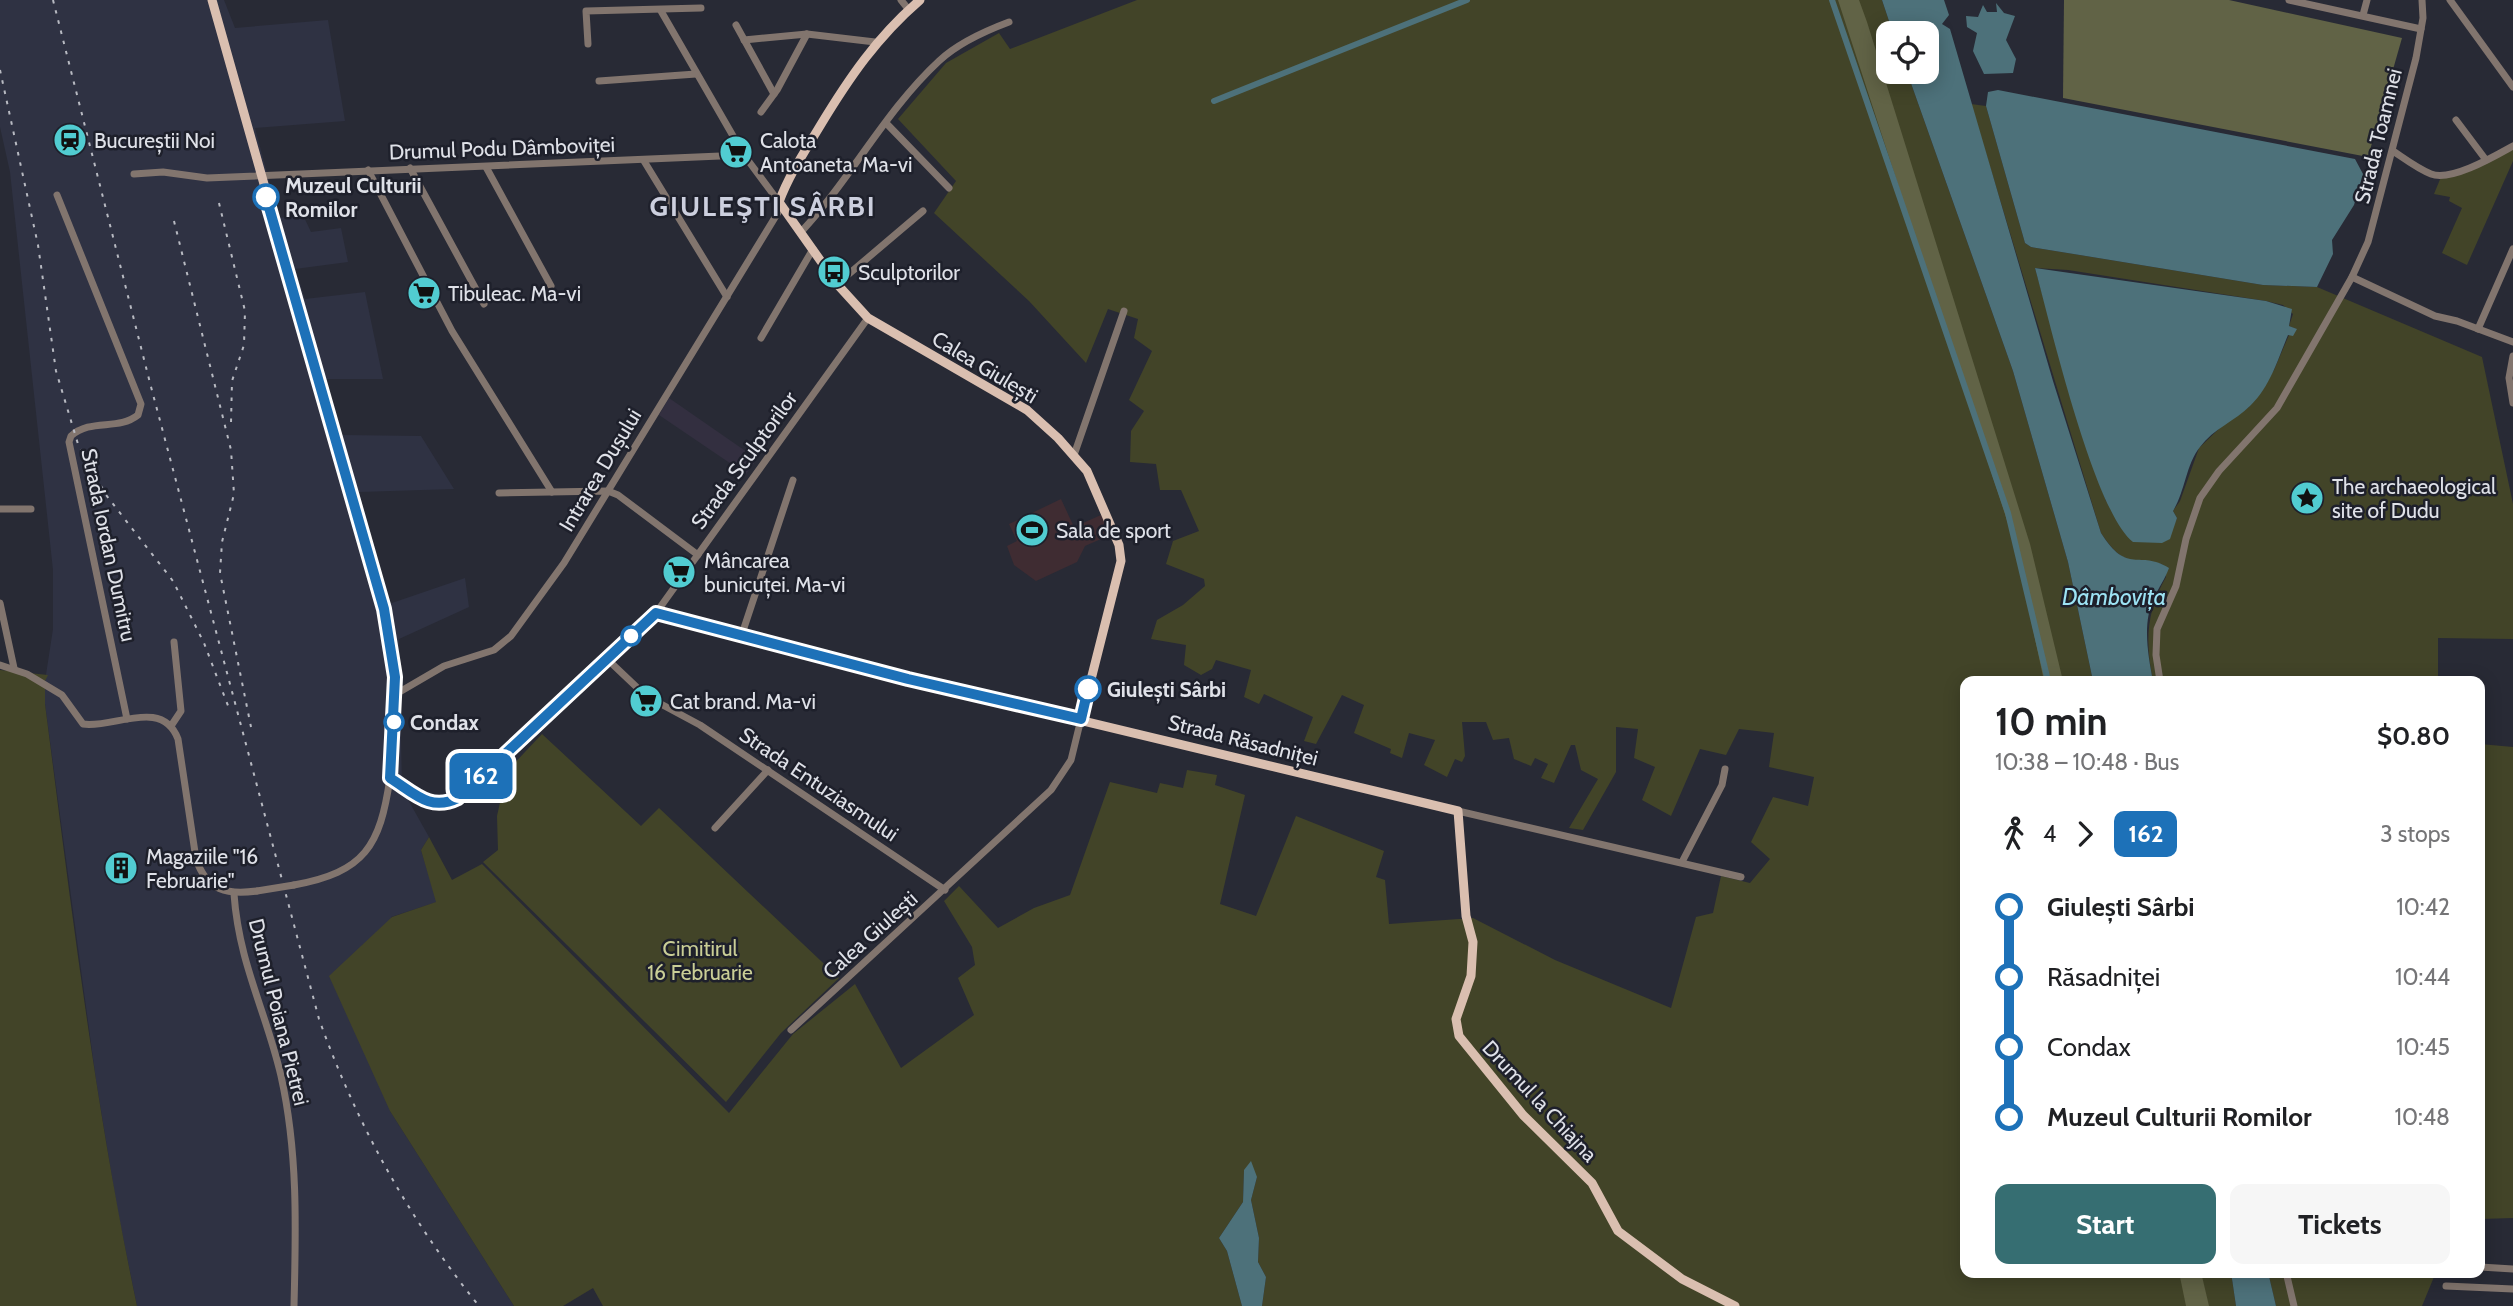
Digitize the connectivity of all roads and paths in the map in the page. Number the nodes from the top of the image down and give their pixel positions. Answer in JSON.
{"nodes":[{"id":1,"x":212,"y":0,"type":"edge"},
{"id":2,"x":613,"y":0,"type":"edge"},
{"id":3,"x":901,"y":0,"type":"edge"},
{"id":4,"x":920,"y":0,"type":"edge"},
{"id":5,"x":2288,"y":0,"type":"edge"},
{"id":6,"x":2345,"y":0,"type":"edge"},
{"id":7,"x":2367,"y":0,"type":"edge"},
{"id":8,"x":2421,"y":0,"type":"edge"},
{"id":9,"x":2450,"y":0,"type":"edge"},
{"id":10,"x":2324,"y":3,"type":"edge"},
{"id":11,"x":701,"y":8,"type":"dead end"},
{"id":12,"x":620,"y":10,"type":"junction"},
{"id":13,"x":909,"y":10,"type":"junction"},
{"id":14,"x":660,"y":11,"type":"junction"},
{"id":15,"x":2342,"y":11,"type":"junction"},
{"id":16,"x":2363,"y":15,"type":"junction"},
{"id":17,"x":1009,"y":22,"type":"dead end"},
{"id":18,"x":736,"y":25,"type":"dead end"},
{"id":19,"x":2421,"y":29,"type":"junction"},
{"id":20,"x":807,"y":34,"type":"junction"},
{"id":21,"x":744,"y":40,"type":"junction"},
{"id":22,"x":875,"y":42,"type":"junction"},
{"id":23,"x":588,"y":44,"type":"dead end"},
{"id":24,"x":696,"y":74,"type":"junction"},
{"id":25,"x":599,"y":81,"type":"dead end"},
{"id":26,"x":2513,"y":87,"type":"edge"},
{"id":27,"x":774,"y":94,"type":"junction"},
{"id":28,"x":761,"y":112,"type":"dead end"},
{"id":29,"x":2456,"y":120,"type":"dead end"},
{"id":30,"x":886,"y":123,"type":"junction"},
{"id":31,"x":2513,"y":146,"type":"edge"},
{"id":32,"x":2393,"y":151,"type":"junction"},
{"id":33,"x":744,"y":155,"type":"junction"},
{"id":34,"x":2486,"y":160,"type":"junction"},
{"id":35,"x":644,"y":161,"type":"junction"},
{"id":36,"x":486,"y":167,"type":"junction"},
{"id":37,"x":410,"y":168,"type":"junction"},
{"id":38,"x":368,"y":170,"type":"junction"},
{"id":39,"x":134,"y":174,"type":"dead end"},
{"id":40,"x":260,"y":176,"type":"junction"},
{"id":41,"x":949,"y":188,"type":"dead end"},
{"id":42,"x":57,"y":195,"type":"dead end"},
{"id":43,"x":781,"y":204,"type":"junction"},
{"id":44,"x":923,"y":211,"type":"dead end"},
{"id":45,"x":801,"y":232,"type":"junction"},
{"id":46,"x":813,"y":249,"type":"junction"},
{"id":47,"x":2513,"y":249,"type":"edge"},
{"id":48,"x":2352,"y":277,"type":"junction"},
{"id":49,"x":837,"y":284,"type":"junction"},
{"id":50,"x":551,"y":286,"type":"dead end"},
{"id":51,"x":727,"y":297,"type":"junction"},
{"id":52,"x":484,"y":304,"type":"dead end"},
{"id":53,"x":1124,"y":310,"type":"dead end"},
{"id":54,"x":868,"y":318,"type":"junction"},
{"id":55,"x":2478,"y":329,"type":"junction"},
{"id":56,"x":761,"y":338,"type":"dead end"},
{"id":57,"x":2513,"y":342,"type":"edge"},
{"id":58,"x":2513,"y":356,"type":"edge"},
{"id":59,"x":2513,"y":403,"type":"edge"},
{"id":60,"x":1074,"y":455,"type":"junction"},
{"id":61,"x":793,"y":480,"type":"dead end"},
{"id":62,"x":608,"y":491,"type":"junction"},
{"id":63,"x":552,"y":492,"type":"junction"},
{"id":64,"x":499,"y":493,"type":"dead end"},
{"id":65,"x":0,"y":509,"type":"edge"},
{"id":66,"x":31,"y":509,"type":"dead end"},
{"id":67,"x":698,"y":555,"type":"junction"},
{"id":68,"x":0,"y":603,"type":"edge"},
{"id":69,"x":656,"y":613,"type":"junction"},
{"id":70,"x":742,"y":634,"type":"junction"},
{"id":71,"x":174,"y":642,"type":"dead end"},
{"id":72,"x":607,"y":659,"type":"junction"},
{"id":73,"x":0,"y":665,"type":"edge"},
{"id":74,"x":14,"y":668,"type":"junction"},
{"id":75,"x":2159,"y":676,"type":"edge"},
{"id":76,"x":396,"y":694,"type":"junction"},
{"id":77,"x":127,"y":719,"type":"junction"},
{"id":78,"x":1081,"y":719,"type":"junction"},
{"id":79,"x":171,"y":726,"type":"junction"},
{"id":80,"x":1726,"y":769,"type":"dead end"},
{"id":81,"x":768,"y":770,"type":"junction"},
{"id":82,"x":390,"y":778,"type":"junction"},
{"id":83,"x":1458,"y":811,"type":"junction"},
{"id":84,"x":715,"y":828,"type":"dead end"},
{"id":85,"x":1682,"y":862,"type":"junction"},
{"id":86,"x":1741,"y":877,"type":"dead end"},
{"id":87,"x":945,"y":890,"type":"junction"},
{"id":88,"x":234,"y":894,"type":"junction"},
{"id":89,"x":791,"y":1030,"type":"dead end"},
{"id":90,"x":2485,"y":1267,"type":"edge"},
{"id":91,"x":2513,"y":1269,"type":"edge"},
{"id":92,"x":2288,"y":1278,"type":"edge"},
{"id":93,"x":2446,"y":1286,"type":"dead end"},
{"id":94,"x":2513,"y":1289,"type":"edge"},
{"id":95,"x":294,"y":1306,"type":"edge"},
{"id":96,"x":1735,"y":1306,"type":"edge"},
{"id":97,"x":2294,"y":1306,"type":"edge"}],
"edges":[{"from":1,"to":40,"type":"main road"},
{"from":2,"to":12,"type":"street"},
{"from":3,"to":13,"type":"street"},
{"from":4,"to":13,"type":"main road"},
{"from":5,"to":10,"type":"street"},
{"from":6,"to":15,"type":"street"},
{"from":7,"to":16,"type":"street"},
{"from":8,"to":19,"type":"street","name":"Strada Toamnei"},
{"from":9,"to":26,"type":"street"},
{"from":10,"to":15,"type":"street"},
{"from":11,"to":14,"type":"street"},
{"from":12,"to":14,"type":"street"},
{"from":12,"to":23,"type":"street"},
{"from":13,"to":22,"type":"main road"},
{"from":14,"to":24,"type":"street"},
{"from":15,"to":16,"type":"street"},
{"from":16,"to":19,"type":"street"},
{"from":17,"to":30,"type":"street"},
{"from":18,"to":21,"type":"street"},
{"from":19,"to":32,"type":"street","name":"Strada Toamnei"},
{"from":20,"to":21,"type":"street"},
{"from":20,"to":22,"type":"street"},
{"from":20,"to":27,"type":"street"},
{"from":21,"to":27,"type":"street"},
{"from":22,"to":43,"type":"main road"},
{"from":24,"to":25,"type":"street"},
{"from":24,"to":33,"type":"street"},
{"from":27,"to":28,"type":"street"},
{"from":29,"to":34,"type":"street"},
{"from":30,"to":41,"type":"street"},
{"from":30,"to":45,"type":"street"},
{"from":31,"to":34,"type":"street"},
{"from":32,"to":34,"type":"street"},
{"from":32,"to":48,"type":"street","name":"Strada Toamnei"},
{"from":33,"to":35,"type":"street","name":"Drumul Podu Dâmboviței"},
{"from":33,"to":43,"type":"street"},
{"from":35,"to":36,"type":"street","name":"Drumul Podu Dâmboviței"},
{"from":35,"to":51,"type":"street"},
{"from":36,"to":37,"type":"street","name":"Drumul Podu Dâmboviței"},
{"from":36,"to":50,"type":"street"},
{"from":37,"to":38,"type":"street","name":"Drumul Podu Dâmboviței"},
{"from":37,"to":52,"type":"street"},
{"from":38,"to":40,"type":"street","name":"Drumul Podu Dâmboviței"},
{"from":38,"to":63,"type":"street"},
{"from":39,"to":40,"type":"street","name":"Drumul Podu Dâmboviței"},
{"from":40,"to":76,"type":"main road"},
{"from":42,"to":77,"type":"street","name":"Strada Iordan Dumitru"},
{"from":43,"to":45,"type":"main road","name":"Calea Giulești"},
{"from":43,"to":51,"type":"street","name":"Intrarea Dușului"},
{"from":44,"to":49,"type":"street"},
{"from":45,"to":46,"type":"main road","name":"Calea Giulești"},
{"from":46,"to":49,"type":"main road","name":"Calea Giulești"},
{"from":46,"to":56,"type":"street"},
{"from":47,"to":55,"type":"street"},
{"from":48,"to":55,"type":"street"},
{"from":48,"to":75,"type":"street","name":"Strada Toamnei"},
{"from":49,"to":54,"type":"main road","name":"Calea Giulești"},
{"from":51,"to":62,"type":"street","name":"Intrarea Dușului"},
{"from":53,"to":60,"type":"street"},
{"from":54,"to":60,"type":"main road","name":"Calea Giulești"},
{"from":54,"to":67,"type":"street","name":"Strada Sculptorilor"},
{"from":55,"to":57,"type":"street"},
{"from":58,"to":59,"type":"street"},
{"from":60,"to":78,"type":"main road","name":"Calea Giulești"},
{"from":61,"to":70,"type":"street"},
{"from":62,"to":63,"type":"street"},
{"from":62,"to":67,"type":"street"},
{"from":62,"to":76,"type":"street","name":"Intrarea Dușului"},
{"from":63,"to":64,"type":"street"},
{"from":65,"to":66,"type":"street"},
{"from":67,"to":69,"type":"street","name":"Strada Sculptorilor"},
{"from":68,"to":74,"type":"street"},
{"from":69,"to":70,"type":"main road","name":"Strada Răsadniței"},
{"from":69,"to":72,"type":"main road","name":"Strada Sculptorilor"},
{"from":70,"to":78,"type":"main road","name":"Strada Răsadniței"},
{"from":71,"to":79,"type":"street"},
{"from":72,"to":81,"type":"street","name":"Strada Entuziasmului"},
{"from":72,"to":82,"type":"main road","name":"Strada Sculptorilor"},
{"from":73,"to":74,"type":"street"},
{"from":74,"to":77,"type":"street"},
{"from":76,"to":82,"type":"main road"},
{"from":77,"to":79,"type":"street"},
{"from":78,"to":83,"type":"main road","name":"Strada Răsadniței"},
{"from":78,"to":87,"type":"street","name":"Calea Giulești"},
{"from":79,"to":88,"type":"street"},
{"from":80,"to":85,"type":"street"},
{"from":81,"to":84,"type":"street"},
{"from":81,"to":87,"type":"street","name":"Strada Entuziasmului"},
{"from":82,"to":88,"type":"street","bridge":true},
{"from":83,"to":85,"type":"street","name":"Strada Răsadniței"},
{"from":83,"to":96,"type":"main road","name":"Drumul la Chiajna"},
{"from":85,"to":86,"type":"street","name":"Strada Răsadniței"},
{"from":87,"to":89,"type":"street","name":"Calea Giulești"},
{"from":88,"to":95,"type":"street","name":"Drumul Poiana Pietrei"},
{"from":90,"to":91,"type":"street"},
{"from":92,"to":97,"type":"street"},
{"from":93,"to":94,"type":"street"}]}
